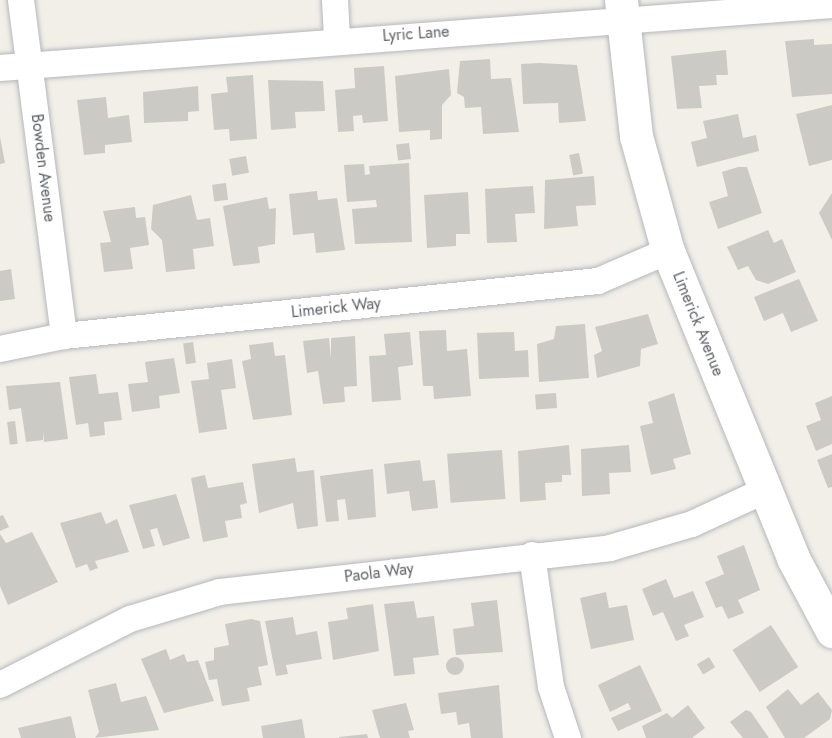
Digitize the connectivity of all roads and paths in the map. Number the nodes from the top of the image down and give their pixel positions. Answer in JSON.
{"nodes":[{"id":1,"x":21,"y":0,"type":"edge"},
{"id":2,"x":335,"y":0,"type":"edge"},
{"id":3,"x":832,"y":5,"type":"edge"},
{"id":4,"x":622,"y":11,"type":"edge"},
{"id":5,"x":337,"y":39,"type":"junction"},
{"id":6,"x":30,"y":64,"type":"junction"},
{"id":7,"x":0,"y":68,"type":"edge"},
{"id":8,"x":668,"y":251,"type":"junction"},
{"id":9,"x":64,"y":336,"type":"junction"},
{"id":10,"x":0,"y":349,"type":"edge"},
{"id":11,"x":766,"y":490,"type":"junction"},
{"id":12,"x":532,"y":555,"type":"junction"},
{"id":13,"x":832,"y":631,"type":"edge"},
{"id":14,"x":0,"y":685,"type":"edge"},
{"id":15,"x":568,"y":738,"type":"edge"}],
"edges":[{"from":1,"to":6,"type":"street","name":"Bowden Avenue"},
{"from":2,"to":5,"type":"street"},
{"from":3,"to":4,"type":"street","name":"Lyric Lane"},
{"from":4,"to":5,"type":"street","name":"Lyric Lane"},
{"from":4,"to":8,"type":"main road","name":"Limerick Avenue"},
{"from":5,"to":6,"type":"street","name":"Lyric Lane"},
{"from":6,"to":7,"type":"street","name":"Lyric Lane"},
{"from":6,"to":9,"type":"street","name":"Bowden Avenue"},
{"from":8,"to":9,"type":"street","name":"Limerick Way"},
{"from":8,"to":11,"type":"main road","name":"Limerick Avenue"},
{"from":9,"to":10,"type":"street","name":"Limerick Way"},
{"from":11,"to":12,"type":"street","name":"Paola Way"},
{"from":11,"to":13,"type":"main road","name":"Limerick Avenue"},
{"from":12,"to":14,"type":"street","name":"Paola Way"},
{"from":12,"to":15,"type":"street"}]}
